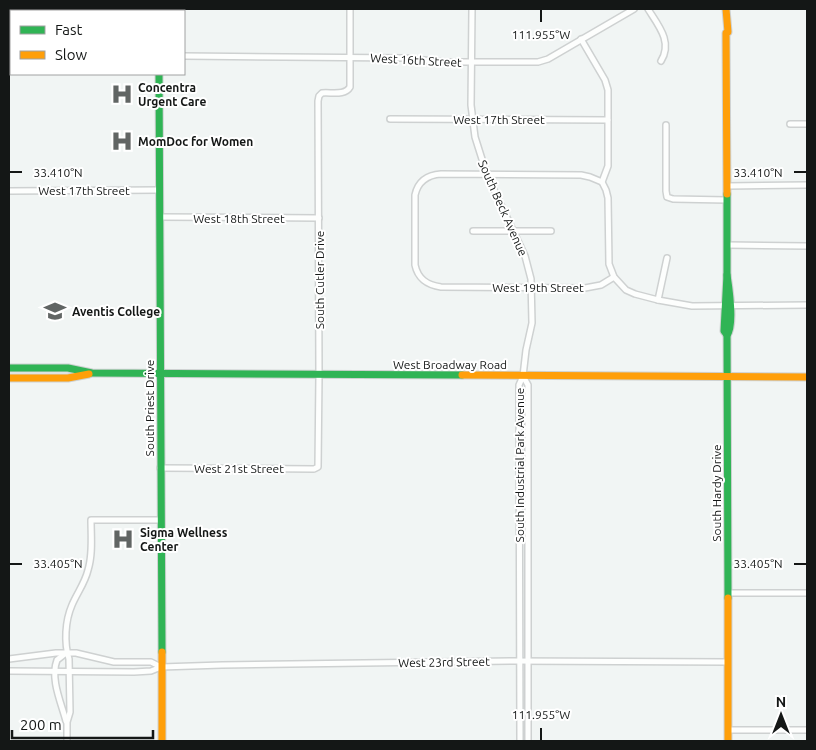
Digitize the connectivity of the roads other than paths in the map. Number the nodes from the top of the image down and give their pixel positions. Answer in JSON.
{"nodes":[{"id":1,"x":350,"y":9,"type":"edge"},
{"id":2,"x":472,"y":9,"type":"edge"},
{"id":3,"x":634,"y":9,"type":"edge"},
{"id":4,"x":648,"y":9,"type":"edge"},
{"id":5,"x":726,"y":9,"type":"edge"},
{"id":6,"x":582,"y":39,"type":"junction"},
{"id":7,"x":185,"y":56,"type":"edge"},
{"id":8,"x":350,"y":57,"type":"junction"},
{"id":9,"x":662,"y":61,"type":"dead end"},
{"id":10,"x":473,"y":62,"type":"junction"},
{"id":11,"x":159,"y":75,"type":"edge"},
{"id":12,"x":390,"y":119,"type":"dead end"},
{"id":13,"x":472,"y":119,"type":"junction"},
{"id":14,"x":608,"y":120,"type":"junction"},
{"id":15,"x":790,"y":124,"type":"dead end"},
{"id":16,"x":807,"y":124,"type":"edge"},
{"id":17,"x":666,"y":125,"type":"dead end"},
{"id":18,"x":487,"y":175,"type":"junction"},
{"id":19,"x":602,"y":182,"type":"junction"},
{"id":20,"x":807,"y":185,"type":"edge"},
{"id":21,"x":727,"y":186,"type":"junction"},
{"id":22,"x":160,"y":190,"type":"junction"},
{"id":23,"x":9,"y":192,"type":"edge"},
{"id":24,"x":727,"y":200,"type":"junction"},
{"id":25,"x":160,"y":217,"type":"junction"},
{"id":26,"x":319,"y":218,"type":"junction"},
{"id":27,"x":473,"y":230,"type":"dead end"},
{"id":28,"x":514,"y":231,"type":"junction"},
{"id":29,"x":550,"y":231,"type":"dead end"},
{"id":30,"x":727,"y":245,"type":"junction"},
{"id":31,"x":807,"y":246,"type":"edge"},
{"id":32,"x":667,"y":258,"type":"dead end"},
{"id":33,"x":614,"y":277,"type":"junction"},
{"id":34,"x":532,"y":288,"type":"junction"},
{"id":35,"x":658,"y":300,"type":"junction"},
{"id":36,"x":807,"y":305,"type":"edge"},
{"id":37,"x":727,"y":306,"type":"junction"},
{"id":38,"x":9,"y":368,"type":"edge"},
{"id":39,"x":92,"y":373,"type":"junction"},
{"id":40,"x":160,"y":374,"type":"junction"},
{"id":41,"x":319,"y":375,"type":"junction"},
{"id":42,"x":523,"y":376,"type":"junction"},
{"id":43,"x":727,"y":376,"type":"junction"},
{"id":44,"x":807,"y":377,"type":"edge"},
{"id":45,"x":9,"y":378,"type":"edge"},
{"id":46,"x":318,"y":467,"type":"joint"},
{"id":47,"x":160,"y":468,"type":"junction"},
{"id":48,"x":160,"y":520,"type":"junction"},
{"id":49,"x":728,"y":593,"type":"junction"},
{"id":50,"x":807,"y":593,"type":"edge"},
{"id":51,"x":67,"y":653,"type":"junction"},
{"id":52,"x":9,"y":661,"type":"edge"},
{"id":53,"x":520,"y":661,"type":"junction"},
{"id":54,"x":528,"y":661,"type":"junction"},
{"id":55,"x":728,"y":662,"type":"junction"},
{"id":56,"x":161,"y":667,"type":"junction"},
{"id":57,"x":9,"y":670,"type":"edge"},
{"id":58,"x":55,"y":671,"type":"junction"},
{"id":59,"x":69,"y":671,"type":"junction"},
{"id":60,"x":67,"y":722,"type":"junction"},
{"id":61,"x":728,"y":730,"type":"junction"},
{"id":62,"x":807,"y":730,"type":"edge"},
{"id":63,"x":67,"y":741,"type":"edge"},
{"id":64,"x":162,"y":741,"type":"edge"},
{"id":65,"x":520,"y":741,"type":"edge"},
{"id":66,"x":528,"y":741,"type":"edge"},
{"id":67,"x":728,"y":741,"type":"edge"}],
"edges":[{"from":1,"to":8,"type":"street"},
{"from":2,"to":10,"type":"street","name":"South Beck Avenue"},
{"from":3,"to":6,"type":"street","name":"West 16th Street"},
{"from":4,"to":9,"type":"street"},
{"from":5,"to":21,"type":"main road","name":"South Hardy Drive"},
{"from":6,"to":10,"type":"street","name":"West 16th Street"},
{"from":6,"to":14,"type":"street"},
{"from":7,"to":8,"type":"street","name":"West 16th Street"},
{"from":8,"to":10,"type":"street","name":"West 16th Street"},
{"from":8,"to":26,"type":"street","name":"South Cutler Drive"},
{"from":10,"to":13,"type":"street","name":"South Beck Avenue"},
{"from":11,"to":22,"type":"main road","name":"South Priest Drive"},
{"from":12,"to":13,"type":"street","name":"West 17th Street"},
{"from":13,"to":14,"type":"street","name":"West 17th Street"},
{"from":13,"to":18,"type":"street","name":"South Beck Avenue"},
{"from":14,"to":19,"type":"street"},
{"from":15,"to":16,"type":"street"},
{"from":17,"to":24,"type":"street"},
{"from":18,"to":19,"type":"street"},
{"from":18,"to":28,"type":"street","name":"South Beck Avenue"},
{"from":18,"to":34,"type":"street","name":"West 19th Street"},
{"from":19,"to":33,"type":"street"},
{"from":20,"to":21,"type":"street"},
{"from":21,"to":24,"type":"main road","name":"South Hardy Drive"},
{"from":22,"to":23,"type":"street","name":"West 17th Street"},
{"from":22,"to":25,"type":"main road","name":"South Priest Drive"},
{"from":24,"to":30,"type":"main road","name":"South Hardy Drive"},
{"from":25,"to":26,"type":"street","name":"West 18th Street"},
{"from":25,"to":40,"type":"main road","name":"South Priest Drive"},
{"from":26,"to":41,"type":"street","name":"South Cutler Drive"},
{"from":27,"to":28,"type":"street"},
{"from":28,"to":29,"type":"street"},
{"from":28,"to":34,"type":"street","name":"South Beck Avenue"},
{"from":30,"to":31,"type":"street"},
{"from":30,"to":37,"type":"main road","name":"South Hardy Drive"},
{"from":32,"to":35,"type":"street"},
{"from":33,"to":34,"type":"street","name":"West 19th Street"},
{"from":33,"to":35,"type":"street"},
{"from":34,"to":42,"type":"street","name":"South Beck Avenue"},
{"from":35,"to":37,"type":"street"},
{"from":36,"to":37,"type":"street"},
{"from":37,"to":43,"type":"main road","name":"South Hardy Drive"},
{"from":38,"to":39,"type":"main road","name":"West Broadway Road"},
{"from":39,"to":40,"type":"main road","name":"West Broadway Road"},
{"from":39,"to":45,"type":"main road","name":"West Broadway Road"},
{"from":40,"to":41,"type":"main road","name":"West Broadway Road"},
{"from":40,"to":47,"type":"main road","name":"South Priest Drive"},
{"from":41,"to":42,"type":"main road","name":"West Broadway Road"},
{"from":41,"to":46,"type":"street","name":"South Cutler Drive"},
{"from":42,"to":43,"type":"main road","name":"West Broadway Road"},
{"from":42,"to":53,"type":"street","name":"South Industrial Park Avenue"},
{"from":42,"to":54,"type":"street","name":"South Industrial Park Avenue"},
{"from":43,"to":44,"type":"main road","name":"West Broadway Road"},
{"from":43,"to":49,"type":"main road","name":"South Hardy Drive"},
{"from":46,"to":47,"type":"street","name":"West 21st Street"},
{"from":47,"to":48,"type":"main road","name":"South Priest Drive"},
{"from":48,"to":51,"type":"street"},
{"from":48,"to":56,"type":"main road","name":"South Priest Drive"},
{"from":49,"to":50,"type":"street"},
{"from":49,"to":55,"type":"main road","name":"South Hardy Drive"},
{"from":51,"to":52,"type":"street"},
{"from":51,"to":56,"type":"street"},
{"from":51,"to":58,"type":"street"},
{"from":51,"to":59,"type":"street"},
{"from":53,"to":54,"type":"street","name":"West 23rd Street"},
{"from":53,"to":56,"type":"street","name":"West 23rd Street"},
{"from":53,"to":65,"type":"street","name":"South Industrial Park Avenue"},
{"from":54,"to":55,"type":"street","name":"West 23rd Street"},
{"from":54,"to":66,"type":"street","name":"South Industrial Park Avenue"},
{"from":55,"to":61,"type":"main road","name":"South Hardy Drive"},
{"from":56,"to":59,"type":"street"},
{"from":56,"to":64,"type":"main road","name":"South Priest Drive"},
{"from":57,"to":58,"type":"street"},
{"from":58,"to":59,"type":"street"},
{"from":58,"to":60,"type":"street"},
{"from":59,"to":60,"type":"street"},
{"from":60,"to":63,"type":"street"},
{"from":61,"to":62,"type":"street"},
{"from":61,"to":67,"type":"main road","name":"South Hardy Drive"}]}
